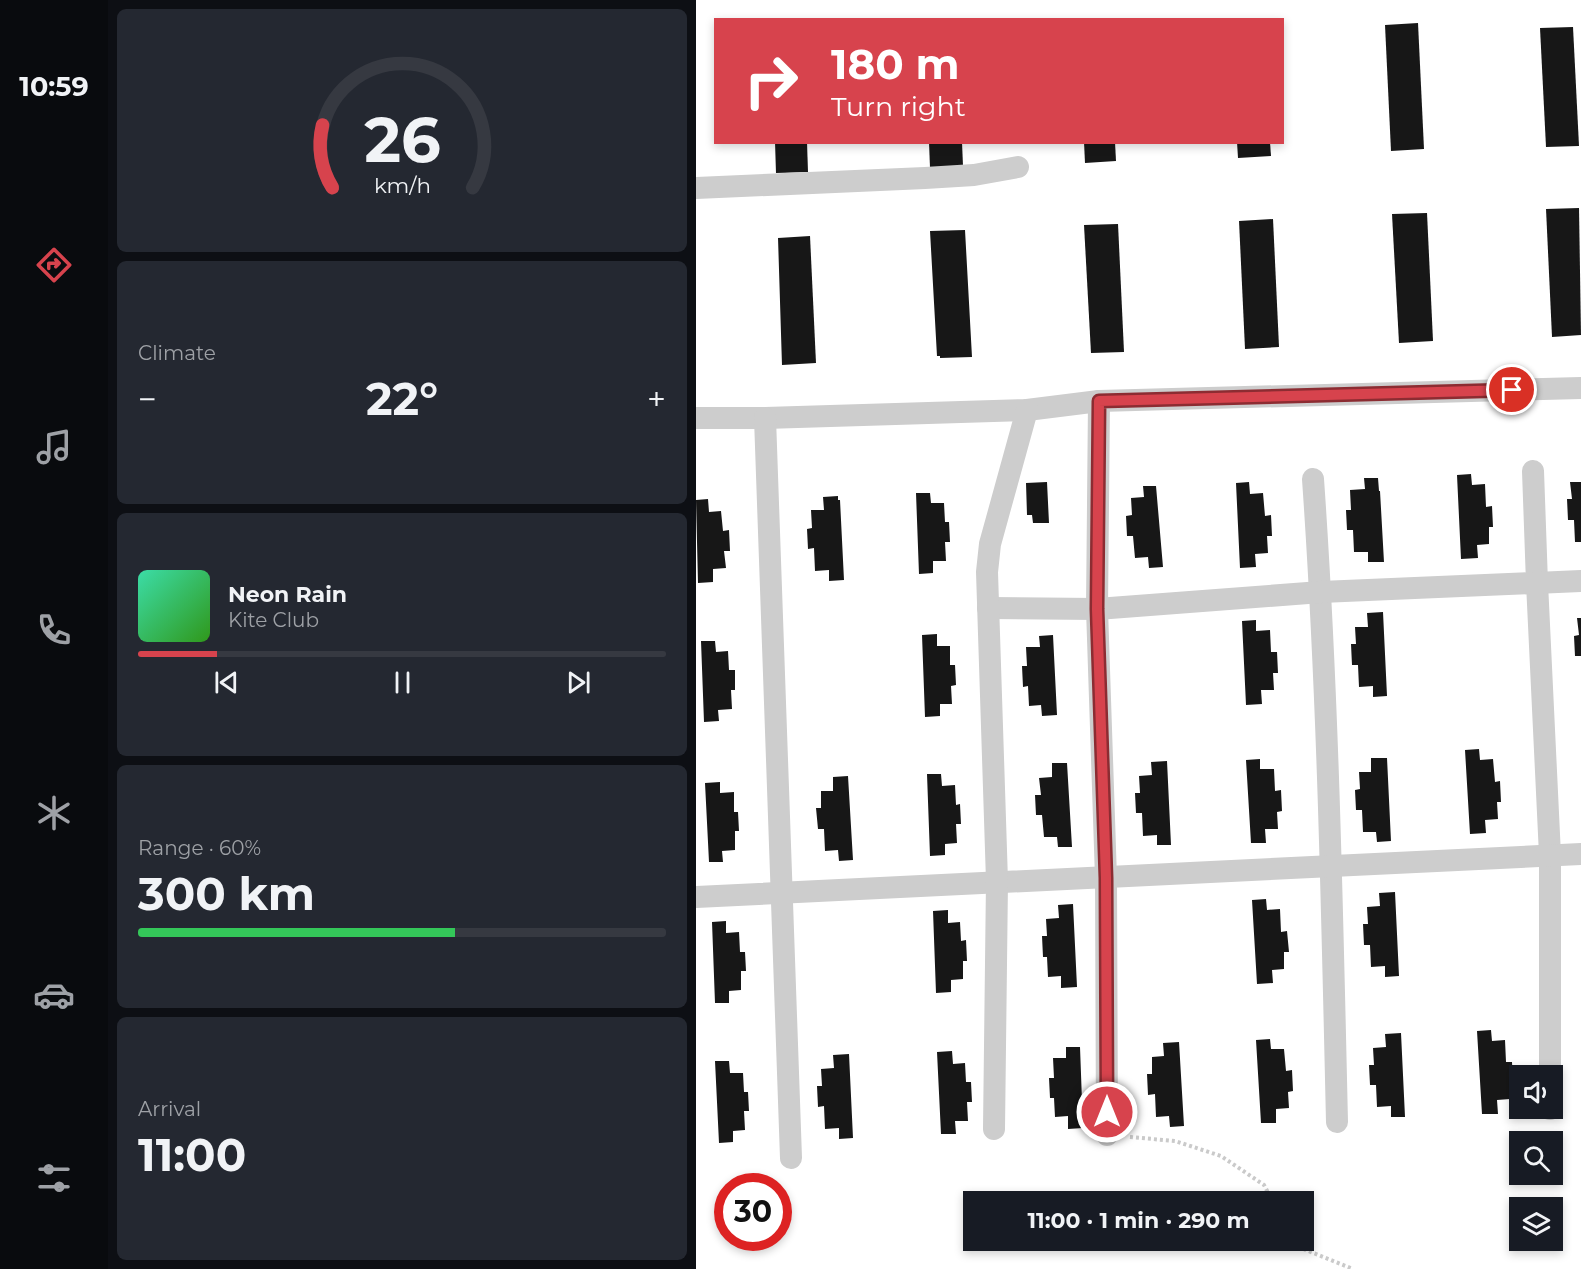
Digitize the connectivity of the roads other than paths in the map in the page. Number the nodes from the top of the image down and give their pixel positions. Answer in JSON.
{"nodes":[{"id":1,"x":1018,"y":167,"type":"dead end"},
{"id":2,"x":696,"y":188,"type":"edge"},
{"id":3,"x":1581,"y":388,"type":"edge"},
{"id":4,"x":1099,"y":401,"type":"junction"},
{"id":5,"x":1027,"y":410,"type":"junction"},
{"id":6,"x":696,"y":418,"type":"edge"},
{"id":7,"x":765,"y":418,"type":"junction"},
{"id":8,"x":1533,"y":471,"type":"dead end"},
{"id":9,"x":1312,"y":479,"type":"dead end"},
{"id":10,"x":1581,"y":581,"type":"edge"},
{"id":11,"x":1537,"y":583,"type":"junction"},
{"id":12,"x":1321,"y":591,"type":"junction"},
{"id":13,"x":988,"y":608,"type":"junction"},
{"id":14,"x":1097,"y":609,"type":"junction"},
{"id":15,"x":1581,"y":854,"type":"edge"},
{"id":16,"x":1550,"y":855,"type":"junction"},
{"id":17,"x":1331,"y":866,"type":"junction"},
{"id":18,"x":1106,"y":878,"type":"junction"},
{"id":19,"x":997,"y":881,"type":"junction"},
{"id":20,"x":783,"y":893,"type":"junction"},
{"id":21,"x":696,"y":897,"type":"edge"},
{"id":22,"x":1550,"y":1065,"type":"edge"},
{"id":23,"x":1337,"y":1122,"type":"dead end"},
{"id":24,"x":994,"y":1129,"type":"dead end"},
{"id":25,"x":1107,"y":1135,"type":"road end"},
{"id":26,"x":791,"y":1158,"type":"dead end"}],
"edges":[{"from":1,"to":2,"type":"street"},
{"from":3,"to":4,"type":"street"},
{"from":4,"to":5,"type":"street"},
{"from":4,"to":14,"type":"street"},
{"from":5,"to":7,"type":"street"},
{"from":5,"to":13,"type":"street"},
{"from":6,"to":7,"type":"street"},
{"from":7,"to":20,"type":"street"},
{"from":8,"to":11,"type":"street"},
{"from":9,"to":12,"type":"street"},
{"from":10,"to":11,"type":"street"},
{"from":11,"to":12,"type":"street"},
{"from":11,"to":16,"type":"street"},
{"from":12,"to":14,"type":"street"},
{"from":12,"to":17,"type":"street"},
{"from":13,"to":14,"type":"street"},
{"from":13,"to":19,"type":"street"},
{"from":14,"to":18,"type":"street"},
{"from":15,"to":16,"type":"street"},
{"from":16,"to":17,"type":"street"},
{"from":16,"to":22,"type":"street"},
{"from":17,"to":18,"type":"street"},
{"from":17,"to":23,"type":"street"},
{"from":18,"to":19,"type":"street"},
{"from":18,"to":25,"type":"street"},
{"from":19,"to":20,"type":"street"},
{"from":19,"to":24,"type":"street"},
{"from":20,"to":21,"type":"street"},
{"from":20,"to":26,"type":"street"}]}
